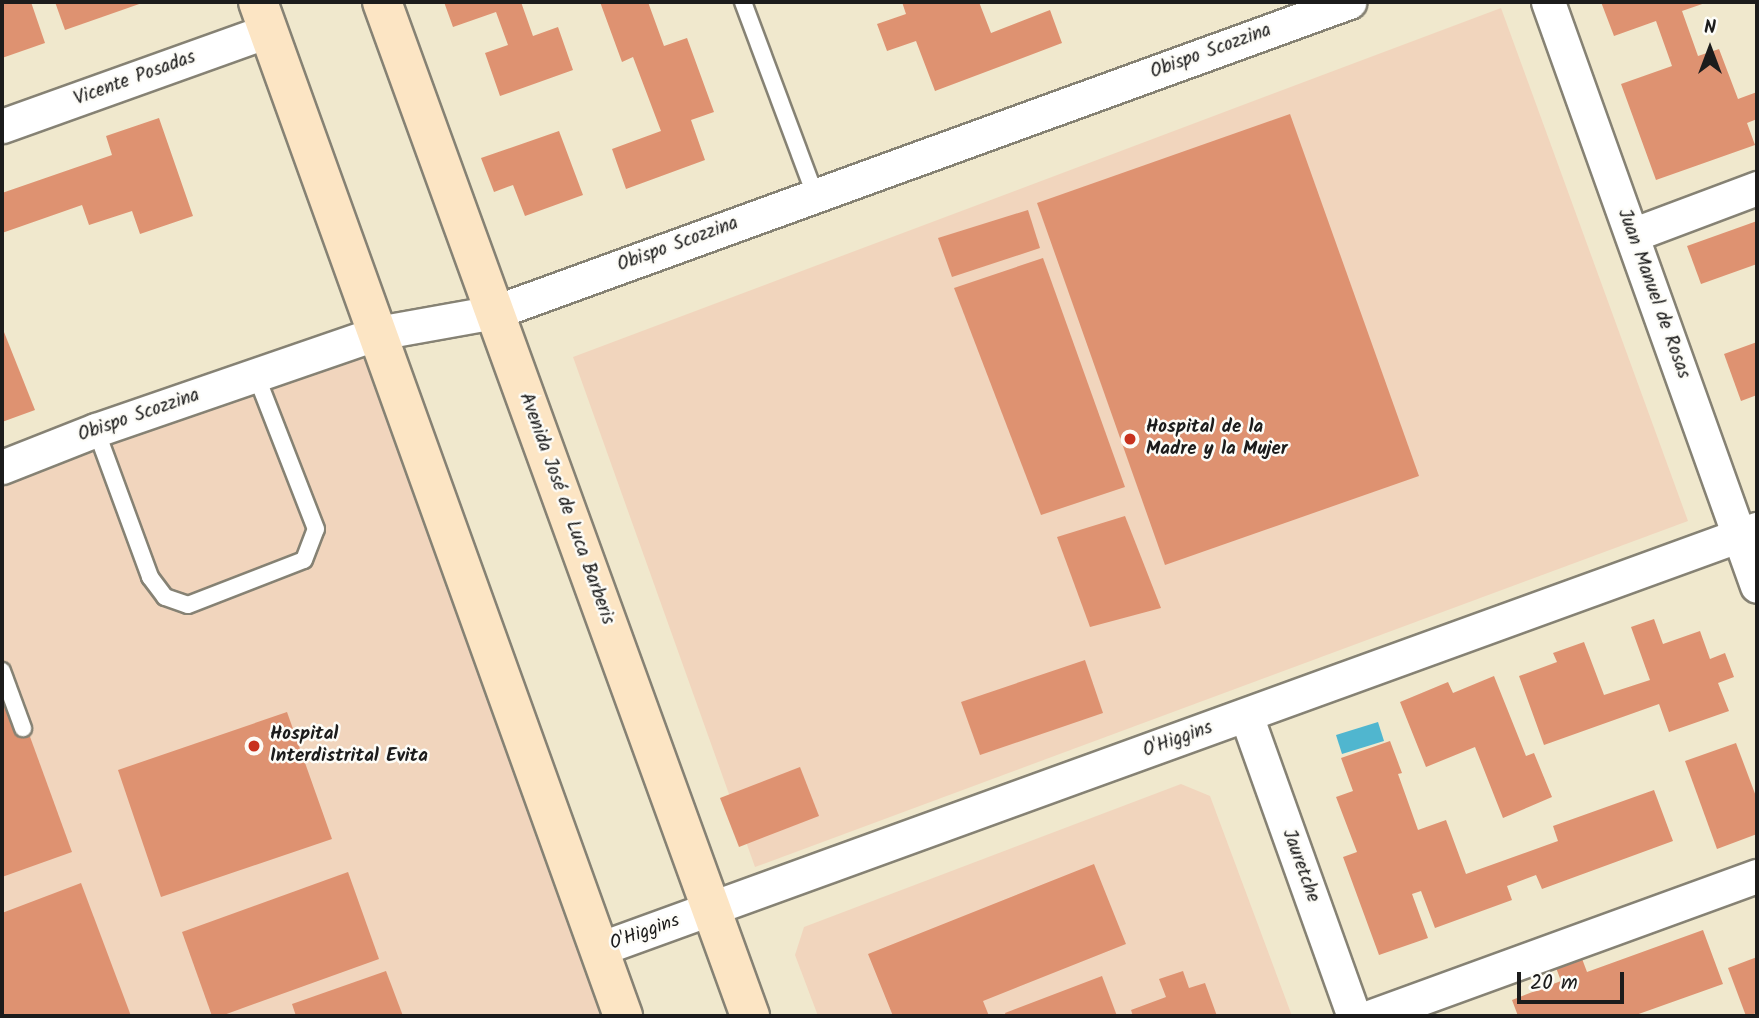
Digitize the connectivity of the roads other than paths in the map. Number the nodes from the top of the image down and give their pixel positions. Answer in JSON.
{"nodes":[{"id":1,"x":382,"y":2,"type":"edge"},
{"id":2,"x":743,"y":2,"type":"edge"},
{"id":3,"x":1349,"y":2,"type":"edge"},
{"id":4,"x":1548,"y":2,"type":"edge"},
{"id":5,"x":263,"y":16,"type":"edge"},
{"id":6,"x":2,"y":126,"type":"edge"},
{"id":7,"x":1757,"y":188,"type":"edge"},
{"id":8,"x":815,"y":195,"type":"junction"},
{"id":9,"x":1632,"y":235,"type":"junction"},
{"id":10,"x":495,"y":312,"type":"junction"},
{"id":11,"x":377,"y":333,"type":"junction"},
{"id":12,"x":256,"y":375,"type":"junction"},
{"id":13,"x":96,"y":430,"type":"junction"},
{"id":14,"x":2,"y":467,"type":"edge"},
{"id":15,"x":1748,"y":532,"type":"edge"},
{"id":16,"x":1757,"y":586,"type":"edge"},
{"id":17,"x":2,"y":671,"type":"edge"},
{"id":18,"x":1246,"y":715,"type":"junction"},
{"id":19,"x":23,"y":728,"type":"dead end"},
{"id":20,"x":1757,"y":876,"type":"edge"},
{"id":21,"x":711,"y":909,"type":"junction"},
{"id":22,"x":599,"y":949,"type":"junction"},
{"id":23,"x":623,"y":1016,"type":"edge"},
{"id":24,"x":750,"y":1016,"type":"edge"},
{"id":25,"x":1354,"y":1016,"type":"edge"},
{"id":26,"x":1372,"y":1016,"type":"edge"}],
"edges":[{"from":1,"to":10,"type":"main road","name":"Avenida José de Luca Barberis"},
{"from":2,"to":8,"type":"lane"},
{"from":3,"to":8,"type":"street","name":"Obispo Scozzina"},
{"from":4,"to":9,"type":"street","name":"Juan Manuel de Rosas"},
{"from":5,"to":6,"type":"street","name":"Vicente Posadas"},
{"from":5,"to":11,"type":"main road"},
{"from":7,"to":9,"type":"street"},
{"from":8,"to":10,"type":"street","name":"Obispo Scozzina"},
{"from":9,"to":15,"type":"street","name":"Juan Manuel de Rosas"},
{"from":10,"to":11,"type":"street","name":"Obispo Scozzina"},
{"from":10,"to":21,"type":"main road","name":"Avenida José de Luca Barberis"},
{"from":11,"to":12,"type":"street","name":"Obispo Scozzina"},
{"from":11,"to":22,"type":"main road"},
{"from":12,"to":13,"type":"street","name":"Obispo Scozzina"},
{"from":12,"to":13,"type":"lane"},
{"from":13,"to":14,"type":"street","name":"Obispo Scozzina"},
{"from":15,"to":16,"type":"street","name":"Juan Manuel de Rosas"},
{"from":15,"to":18,"type":"street","name":"O'Higgins"},
{"from":17,"to":19,"type":"lane"},
{"from":18,"to":21,"type":"street","name":"O'Higgins"},
{"from":18,"to":25,"type":"street","name":"Jauretche"},
{"from":20,"to":26,"type":"street"},
{"from":21,"to":22,"type":"street","name":"O'Higgins"},
{"from":21,"to":24,"type":"main road","name":"Avenida José de Luca Barberis"},
{"from":22,"to":23,"type":"main road"}]}
